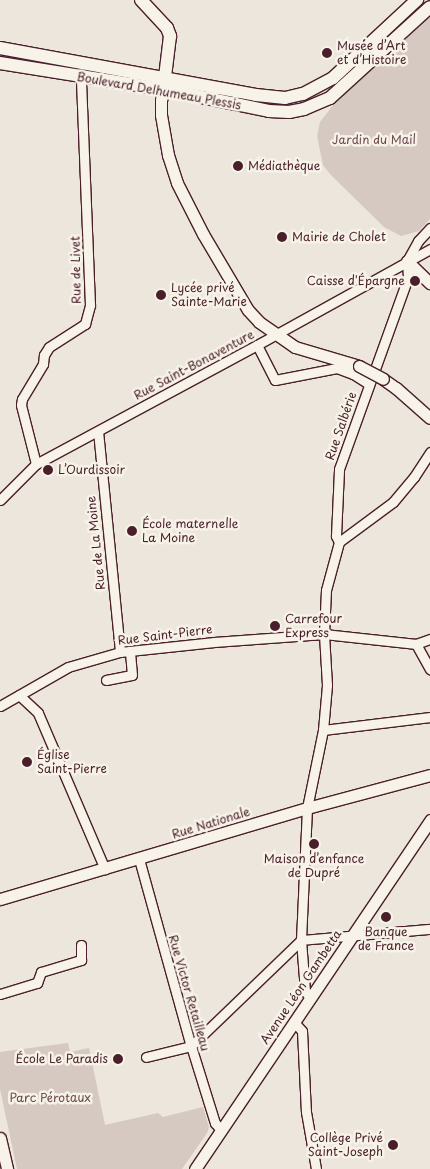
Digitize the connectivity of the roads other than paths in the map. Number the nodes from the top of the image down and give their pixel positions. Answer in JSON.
{"nodes":[{"id":1,"x":141,"y":0,"type":"edge"},
{"id":2,"x":417,"y":0,"type":"edge"},
{"id":3,"x":430,"y":7,"type":"edge"},
{"id":4,"x":0,"y":48,"type":"edge"},
{"id":5,"x":0,"y":63,"type":"edge"},
{"id":6,"x":81,"y":76,"type":"junction"},
{"id":7,"x":164,"y":83,"type":"junction"},
{"id":8,"x":284,"y":98,"type":"junction"},
{"id":9,"x":289,"y":112,"type":"junction"},
{"id":10,"x":430,"y":228,"type":"edge"},
{"id":11,"x":430,"y":249,"type":"edge"},
{"id":12,"x":407,"y":261,"type":"junction"},
{"id":13,"x":430,"y":283,"type":"edge"},
{"id":14,"x":276,"y":334,"type":"junction"},
{"id":15,"x":258,"y":345,"type":"junction"},
{"id":16,"x":369,"y":384,"type":"junction"},
{"id":17,"x":430,"y":418,"type":"edge"},
{"id":18,"x":98,"y":431,"type":"junction"},
{"id":19,"x":430,"y":452,"type":"edge"},
{"id":20,"x":36,"y":464,"type":"junction"},
{"id":21,"x":0,"y":500,"type":"edge"},
{"id":22,"x":339,"y":542,"type":"junction"},
{"id":23,"x":324,"y":634,"type":"junction"},
{"id":24,"x":430,"y":639,"type":"edge"},
{"id":25,"x":416,"y":644,"type":"junction"},
{"id":26,"x":130,"y":651,"type":"junction"},
{"id":27,"x":120,"y":652,"type":"junction"},
{"id":28,"x":430,"y":669,"type":"edge"},
{"id":29,"x":106,"y":680,"type":"dead end"},
{"id":30,"x":19,"y":695,"type":"junction"},
{"id":31,"x":0,"y":706,"type":"edge"},
{"id":32,"x":430,"y":717,"type":"edge"},
{"id":33,"x":323,"y":730,"type":"junction"},
{"id":34,"x":430,"y":775,"type":"edge"},
{"id":35,"x":308,"y":808,"type":"junction"},
{"id":36,"x":430,"y":820,"type":"edge"},
{"id":37,"x":139,"y":859,"type":"junction"},
{"id":38,"x":104,"y":869,"type":"junction"},
{"id":39,"x":0,"y":899,"type":"edge"},
{"id":40,"x":430,"y":929,"type":"edge"},
{"id":41,"x":352,"y":936,"type":"junction"},
{"id":42,"x":301,"y":940,"type":"junction"},
{"id":43,"x":81,"y":944,"type":"dead end"},
{"id":44,"x":0,"y":994,"type":"edge"},
{"id":45,"x":310,"y":998,"type":"junction"},
{"id":46,"x":294,"y":1022,"type":"junction"},
{"id":47,"x":191,"y":1046,"type":"junction"},
{"id":48,"x":146,"y":1056,"type":"dead end"},
{"id":49,"x":221,"y":1130,"type":"junction"},
{"id":50,"x":0,"y":1138,"type":"edge"},
{"id":51,"x":7,"y":1169,"type":"edge"},
{"id":52,"x":195,"y":1169,"type":"edge"},
{"id":53,"x":316,"y":1169,"type":"edge"}],
"edges":[{"from":1,"to":7,"type":"main road"},
{"from":2,"to":8,"type":"main road"},
{"from":3,"to":9,"type":"main road"},
{"from":4,"to":7,"type":"main road","name":"Boulevard Delhumeau Plessis"},
{"from":5,"to":6,"type":"main road","name":"Boulevard Delhumeau Plessis"},
{"from":6,"to":7,"type":"main road","name":"Boulevard Delhumeau Plessis"},
{"from":6,"to":20,"type":"street","name":"Rue de Livet"},
{"from":7,"to":8,"type":"main road","name":"Boulevard Delhumeau Plessis"},
{"from":7,"to":9,"type":"main road","name":"Boulevard Delhumeau Plessis"},
{"from":7,"to":14,"type":"street"},
{"from":8,"to":9,"type":"street"},
{"from":10,"to":12,"type":"street"},
{"from":11,"to":12,"type":"street","name":"Rue Saint-Bonaventure"},
{"from":12,"to":13,"type":"street"},
{"from":12,"to":14,"type":"street","name":"Rue Saint-Bonaventure"},
{"from":12,"to":16,"type":"street","name":"Rue Salbérie"},
{"from":14,"to":15,"type":"street","name":"Rue Saint-Bonaventure"},
{"from":14,"to":17,"type":"street","bridge":true},
{"from":15,"to":16,"type":"street"},
{"from":15,"to":18,"type":"street","name":"Rue Saint-Bonaventure"},
{"from":16,"to":22,"type":"street","name":"Rue Salbérie"},
{"from":18,"to":20,"type":"street","name":"Rue Saint-Bonaventure"},
{"from":18,"to":27,"type":"street","name":"Rue de La Moine"},
{"from":19,"to":22,"type":"street"},
{"from":20,"to":21,"type":"street","name":"Rue Saint-Bonaventure"},
{"from":22,"to":23,"type":"street","name":"Rue Salbérie"},
{"from":23,"to":25,"type":"street","name":"Rue Saint-Pierre"},
{"from":23,"to":26,"type":"street","name":"Rue Saint-Pierre"},
{"from":23,"to":33,"type":"street","name":"Rue Salbérie"},
{"from":24,"to":25,"type":"street"},
{"from":25,"to":28,"type":"street"},
{"from":26,"to":27,"type":"street","name":"Rue Saint-Pierre"},
{"from":26,"to":29,"type":"street"},
{"from":27,"to":30,"type":"street","name":"Rue Saint-Pierre"},
{"from":30,"to":31,"type":"street","name":"Rue Saint-Pierre"},
{"from":30,"to":38,"type":"street"},
{"from":32,"to":33,"type":"street"},
{"from":33,"to":35,"type":"street","name":"Rue Salbérie"},
{"from":34,"to":35,"type":"street","name":"Rue Nationale"},
{"from":35,"to":37,"type":"street","name":"Rue Nationale"},
{"from":35,"to":42,"type":"street","name":"Rue Salbérie"},
{"from":36,"to":41,"type":"street","name":"Avenue Léon Gambetta"},
{"from":37,"to":38,"type":"street","name":"Rue Nationale"},
{"from":37,"to":47,"type":"street","name":"Rue Victor Retailleau"},
{"from":38,"to":39,"type":"street","name":"Rue Nationale"},
{"from":40,"to":41,"type":"street"},
{"from":41,"to":42,"type":"street"},
{"from":41,"to":45,"type":"street","name":"Avenue Léon Gambetta"},
{"from":42,"to":45,"type":"street","name":"Rue Salbérie"},
{"from":42,"to":47,"type":"street"},
{"from":43,"to":44,"type":"street"},
{"from":45,"to":46,"type":"street","name":"Avenue Léon Gambetta"},
{"from":46,"to":49,"type":"street","name":"Avenue Léon Gambetta"},
{"from":46,"to":53,"type":"street"},
{"from":47,"to":48,"type":"street"},
{"from":47,"to":49,"type":"street","name":"Rue Victor Retailleau"},
{"from":49,"to":52,"type":"street","name":"Avenue Léon Gambetta"},
{"from":50,"to":51,"type":"street"}]}
